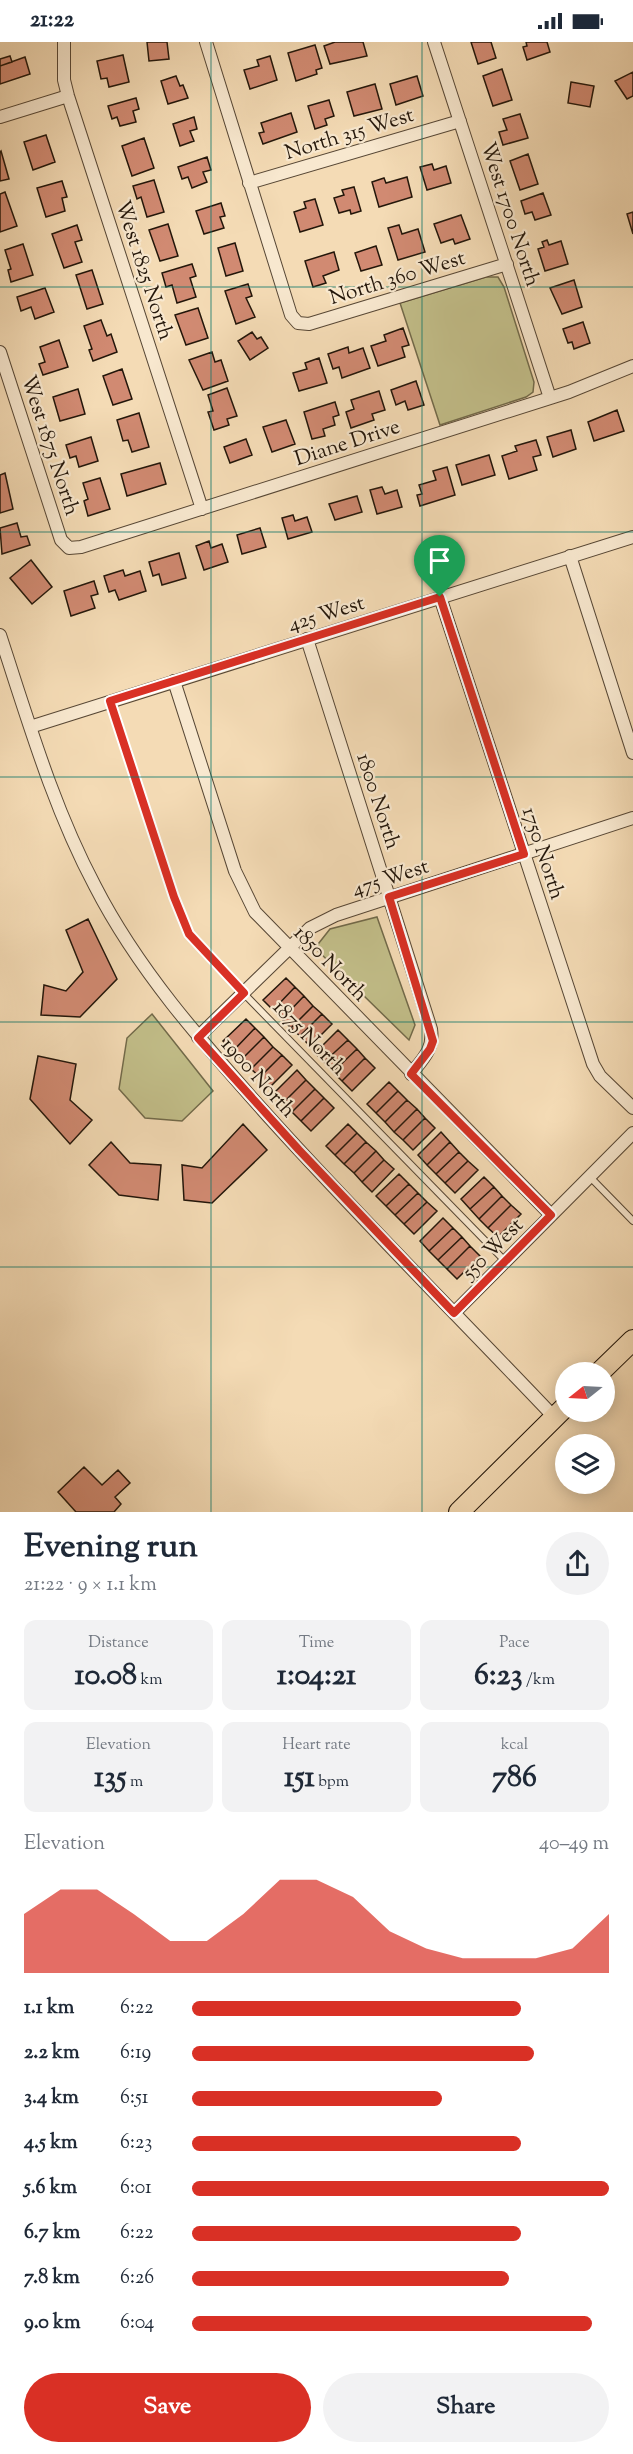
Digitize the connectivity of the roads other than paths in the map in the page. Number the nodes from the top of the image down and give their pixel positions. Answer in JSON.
{"nodes":[{"id":1,"x":64,"y":42,"type":"edge"},
{"id":2,"x":205,"y":42,"type":"edge"},
{"id":3,"x":434,"y":42,"type":"edge"},
{"id":4,"x":68,"y":96,"type":"junction"},
{"id":5,"x":0,"y":117,"type":"edge"},
{"id":6,"x":460,"y":121,"type":"junction"},
{"id":7,"x":249,"y":183,"type":"junction"},
{"id":8,"x":507,"y":264,"type":"junction"},
{"id":9,"x":0,"y":352,"type":"edge"},
{"id":10,"x":633,"y":366,"type":"edge"},
{"id":11,"x":550,"y":398,"type":"junction"},
{"id":12,"x":202,"y":509,"type":"junction"},
{"id":13,"x":633,"y":537,"type":"edge"},
{"id":14,"x":69,"y":548,"type":"joint"},
{"id":15,"x":570,"y":556,"type":"junction"},
{"id":16,"x":440,"y":597,"type":"junction"},
{"id":17,"x":0,"y":635,"type":"edge"},
{"id":18,"x":307,"y":639,"type":"junction"},
{"id":19,"x":174,"y":681,"type":"junction"},
{"id":20,"x":110,"y":701,"type":"junction"},
{"id":21,"x":30,"y":727,"type":"junction"},
{"id":22,"x":633,"y":753,"type":"edge"},
{"id":23,"x":633,"y":818,"type":"edge"},
{"id":24,"x":524,"y":854,"type":"junction"},
{"id":25,"x":389,"y":897,"type":"junction"},
{"id":26,"x":288,"y":949,"type":"junction"},
{"id":27,"x":244,"y":993,"type":"junction"},
{"id":28,"x":198,"y":1038,"type":"junction"},
{"id":29,"x":411,"y":1074,"type":"junction"},
{"id":30,"x":633,"y":1108,"type":"edge"},
{"id":31,"x":633,"y":1134,"type":"edge"},
{"id":32,"x":590,"y":1177,"type":"junction"},
{"id":33,"x":551,"y":1215,"type":"junction"},
{"id":34,"x":633,"y":1221,"type":"edge"},
{"id":35,"x":505,"y":1262,"type":"junction"},
{"id":36,"x":454,"y":1313,"type":"junction"},
{"id":37,"x":633,"y":1340,"type":"edge"},
{"id":38,"x":610,"y":1362,"type":"edge"},
{"id":39,"x":555,"y":1407,"type":"edge"},
{"id":40,"x":555,"y":1417,"type":"edge"},
{"id":41,"x":459,"y":1512,"type":"edge"}],
"edges":[{"from":1,"to":4,"type":"street","name":"West 1825 North"},
{"from":2,"to":7,"type":"street"},
{"from":3,"to":6,"type":"street","name":"West 1700 North"},
{"from":4,"to":5,"type":"street"},
{"from":4,"to":12,"type":"street","name":"West 1825 North"},
{"from":6,"to":7,"type":"street","name":"North 315 West"},
{"from":6,"to":8,"type":"street","name":"West 1700 North"},
{"from":7,"to":8,"type":"street","name":"North 360 West"},
{"from":8,"to":11,"type":"street","name":"West 1700 North"},
{"from":9,"to":14,"type":"street","name":"West 1875 North"},
{"from":10,"to":11,"type":"street","name":"Diane Drive"},
{"from":11,"to":12,"type":"street","name":"Diane Drive"},
{"from":12,"to":14,"type":"street","name":"Diane Drive"},
{"from":13,"to":15,"type":"street","name":"425 West"},
{"from":15,"to":16,"type":"street","name":"425 West"},
{"from":15,"to":22,"type":"street"},
{"from":16,"to":18,"type":"street","name":"425 West"},
{"from":16,"to":24,"type":"street","name":"1750 North"},
{"from":17,"to":21,"type":"street","name":"1900 North"},
{"from":18,"to":19,"type":"street","name":"425 West"},
{"from":18,"to":25,"type":"street","name":"1800 North"},
{"from":19,"to":20,"type":"street","name":"425 West"},
{"from":19,"to":26,"type":"street","name":"1850 North"},
{"from":20,"to":21,"type":"street","name":"425 West"},
{"from":20,"to":27,"type":"lane","name":"1875 North"},
{"from":21,"to":28,"type":"street","name":"1900 North"},
{"from":23,"to":24,"type":"street","name":"475 West"},
{"from":24,"to":25,"type":"street","name":"475 West"},
{"from":24,"to":30,"type":"street","name":"1750 North"},
{"from":25,"to":26,"type":"street","name":"475 West"},
{"from":25,"to":29,"type":"street","name":"1800 North"},
{"from":26,"to":27,"type":"street","name":"475 West"},
{"from":26,"to":29,"type":"street","name":"1850 North"},
{"from":27,"to":28,"type":"street","name":"475 West"},
{"from":27,"to":35,"type":"lane","name":"1875 North"},
{"from":28,"to":36,"type":"street","name":"1900 North"},
{"from":29,"to":33,"type":"street","name":"1850 North"},
{"from":31,"to":32,"type":"street","name":"550 West"},
{"from":32,"to":33,"type":"street","name":"550 West"},
{"from":32,"to":34,"type":"lane"},
{"from":33,"to":35,"type":"street","name":"550 West"},
{"from":35,"to":36,"type":"street","name":"550 West"},
{"from":36,"to":39,"type":"street","name":"1900 North"},
{"from":37,"to":38,"type":"main road"},
{"from":40,"to":41,"type":"main road"}]}
